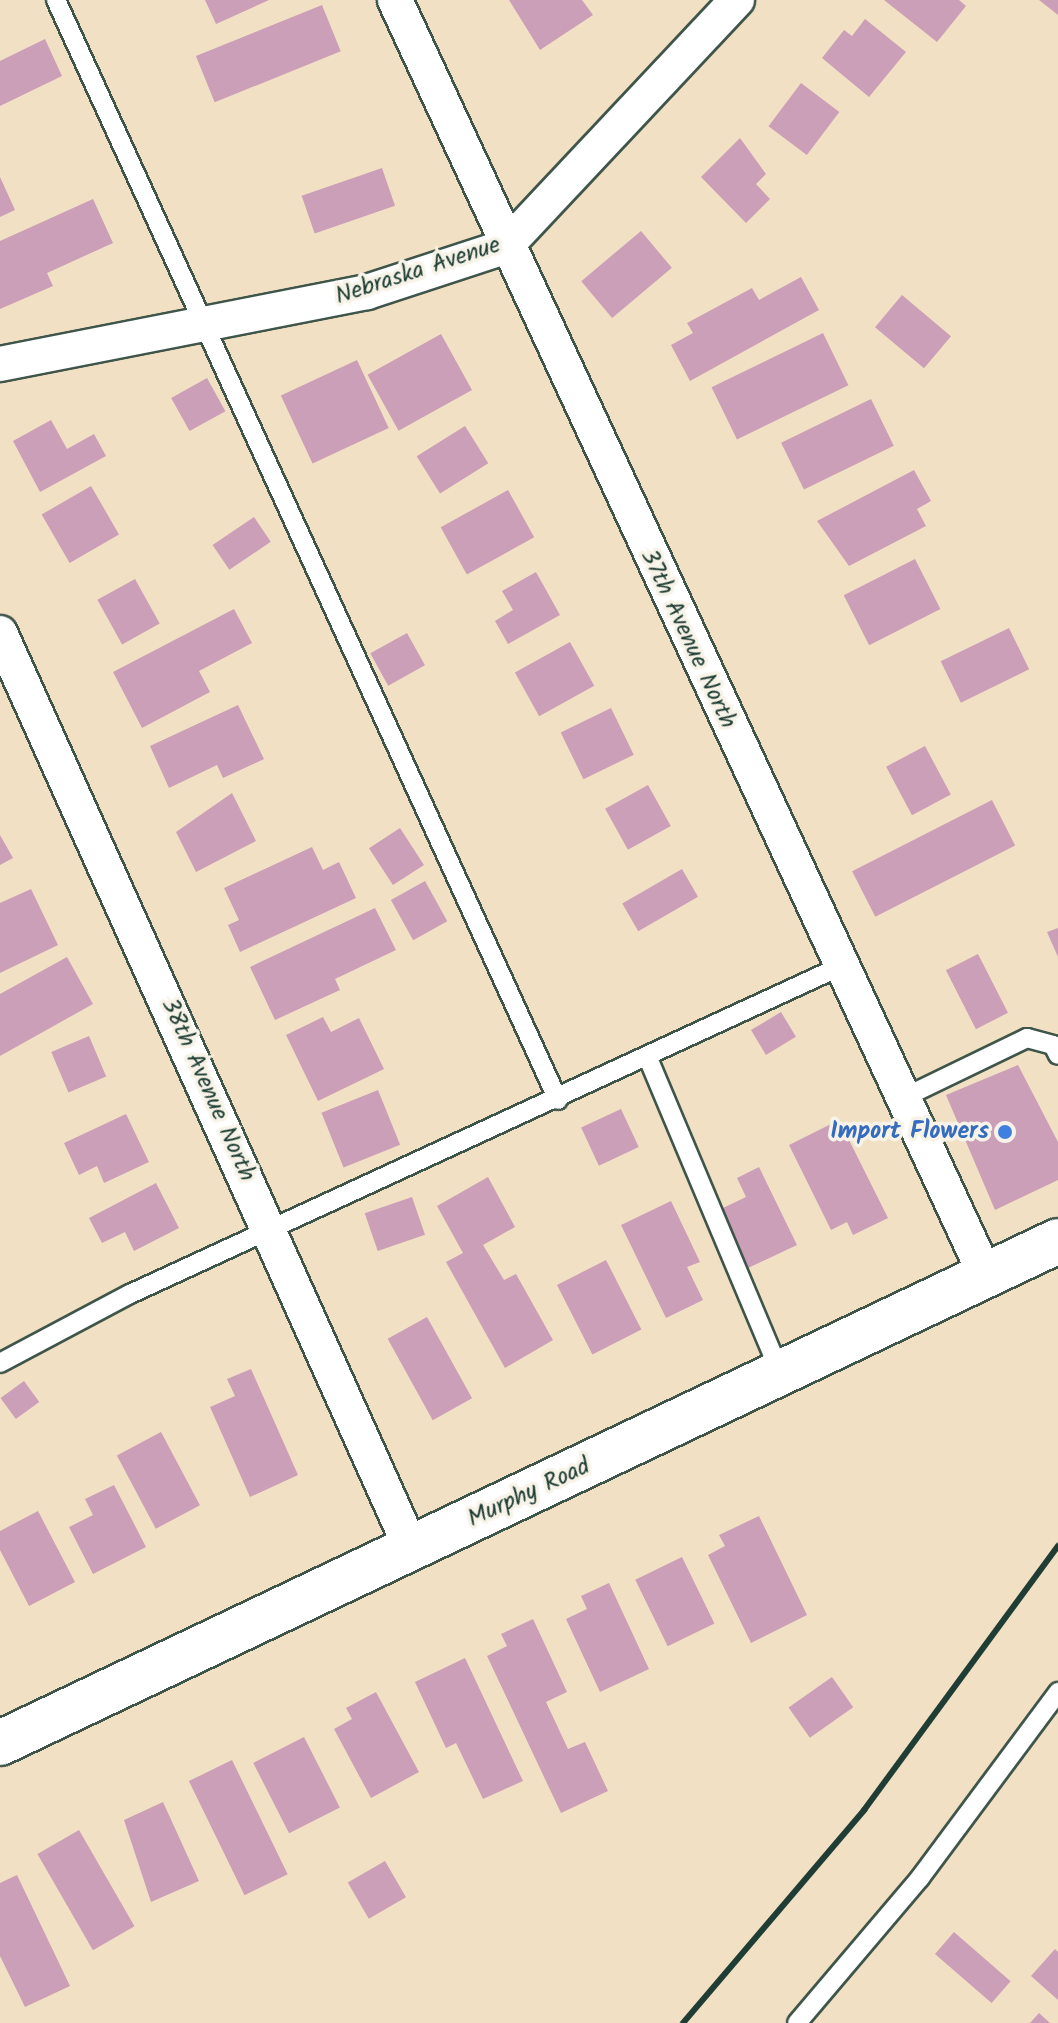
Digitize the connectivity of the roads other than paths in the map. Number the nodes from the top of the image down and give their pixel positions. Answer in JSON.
{"nodes":[{"id":1,"x":56,"y":0,"type":"edge"},
{"id":2,"x":395,"y":0,"type":"edge"},
{"id":3,"x":737,"y":0,"type":"edge"},
{"id":4,"x":505,"y":247,"type":"junction"},
{"id":5,"x":205,"y":326,"type":"junction"},
{"id":6,"x":0,"y":364,"type":"edge"},
{"id":7,"x":0,"y":633,"type":"edge"},
{"id":8,"x":841,"y":966,"type":"junction"},
{"id":9,"x":1058,"y":1055,"type":"edge"},
{"id":10,"x":648,"y":1058,"type":"junction"},
{"id":11,"x":903,"y":1098,"type":"junction"},
{"id":12,"x":558,"y":1100,"type":"junction"},
{"id":13,"x":271,"y":1230,"type":"junction"},
{"id":14,"x":1058,"y":1241,"type":"edge"},
{"id":15,"x":986,"y":1276,"type":"junction"},
{"id":16,"x":0,"y":1363,"type":"edge"},
{"id":17,"x":781,"y":1374,"type":"junction"},
{"id":18,"x":411,"y":1548,"type":"junction"},
{"id":19,"x":1058,"y":1692,"type":"edge"},
{"id":20,"x":0,"y":1743,"type":"edge"},
{"id":21,"x":797,"y":2023,"type":"edge"}],
"edges":[{"from":1,"to":5,"type":"lane"},
{"from":2,"to":4,"type":"street","name":"37th Avenue North"},
{"from":3,"to":4,"type":"street","name":"Nebraska Avenue"},
{"from":4,"to":5,"type":"street","name":"Nebraska Avenue"},
{"from":4,"to":8,"type":"street","name":"37th Avenue North"},
{"from":5,"to":6,"type":"street","name":"Nebraska Avenue"},
{"from":5,"to":12,"type":"lane"},
{"from":7,"to":13,"type":"street","name":"38th Avenue North"},
{"from":8,"to":10,"type":"lane"},
{"from":8,"to":11,"type":"street","name":"37th Avenue North"},
{"from":9,"to":11,"type":"lane"},
{"from":10,"to":12,"type":"lane"},
{"from":10,"to":17,"type":"lane"},
{"from":11,"to":15,"type":"street","name":"37th Avenue North"},
{"from":12,"to":13,"type":"lane"},
{"from":13,"to":16,"type":"lane"},
{"from":13,"to":18,"type":"street","name":"38th Avenue North"},
{"from":14,"to":15,"type":"main road","name":"Murphy Road"},
{"from":15,"to":17,"type":"main road","name":"Murphy Road"},
{"from":17,"to":18,"type":"main road","name":"Murphy Road"},
{"from":18,"to":20,"type":"main road","name":"Murphy Road"},
{"from":19,"to":21,"type":"lane"}]}
